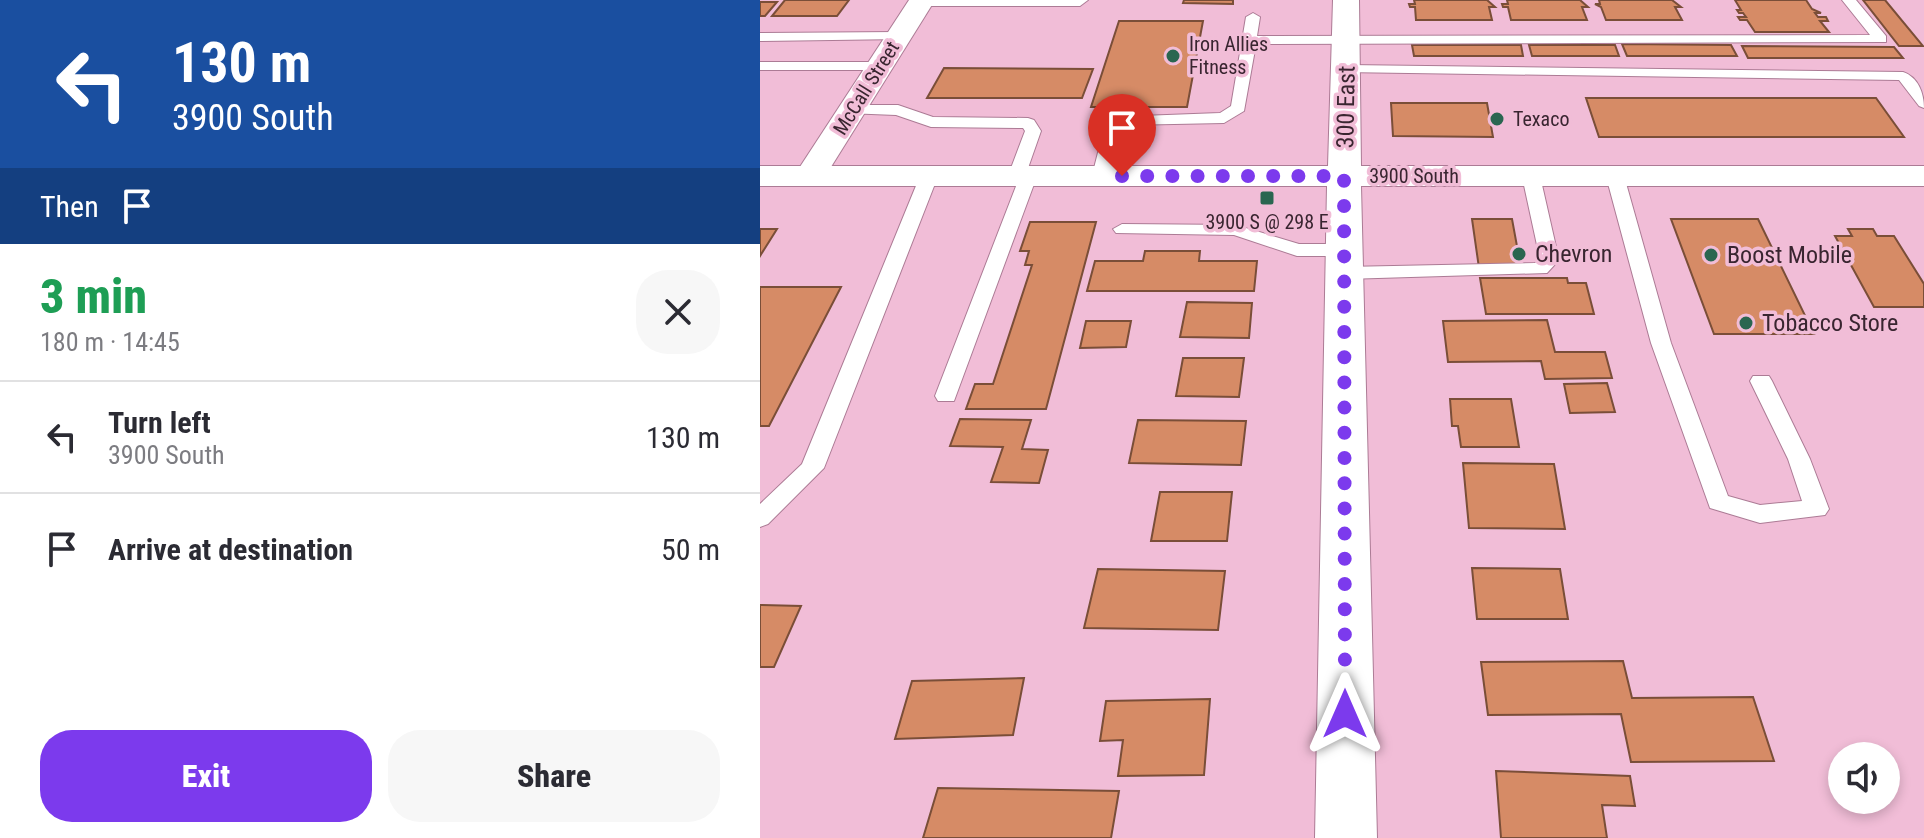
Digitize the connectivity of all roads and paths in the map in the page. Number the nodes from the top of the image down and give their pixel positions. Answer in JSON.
{"nodes":[{"id":1,"x":1081,"y":0,"type":"edge"},
{"id":2,"x":1346,"y":0,"type":"edge"},
{"id":3,"x":1849,"y":0,"type":"edge"},
{"id":4,"x":921,"y":1,"type":"edge"},
{"id":5,"x":1253,"y":17,"type":"dead end"},
{"id":6,"x":898,"y":36,"type":"junction"},
{"id":7,"x":760,"y":37,"type":"edge"},
{"id":8,"x":1249,"y":40,"type":"junction"},
{"id":9,"x":1346,"y":54,"type":"junction"},
{"id":10,"x":760,"y":66,"type":"edge"},
{"id":11,"x":879,"y":66,"type":"junction"},
{"id":12,"x":1924,"y":103,"type":"edge"},
{"id":13,"x":852,"y":110,"type":"junction"},
{"id":14,"x":760,"y":176,"type":"edge"},
{"id":15,"x":810,"y":176,"type":"junction"},
{"id":16,"x":929,"y":176,"type":"junction"},
{"id":17,"x":1023,"y":176,"type":"junction"},
{"id":18,"x":1101,"y":176,"type":"junction"},
{"id":19,"x":1344,"y":176,"type":"junction"},
{"id":20,"x":1531,"y":176,"type":"junction"},
{"id":21,"x":1615,"y":176,"type":"junction"},
{"id":22,"x":1924,"y":176,"type":"edge"},
{"id":23,"x":1122,"y":229,"type":"dead end"},
{"id":24,"x":1345,"y":262,"type":"junction"},
{"id":25,"x":1761,"y":381,"type":"dead end"},
{"id":26,"x":946,"y":396,"type":"dead end"},
{"id":27,"x":760,"y":518,"type":"edge"},
{"id":28,"x":1346,"y":838,"type":"edge"}],
"edges":[{"from":1,"to":4,"type":"lane"},
{"from":2,"to":9,"type":"main road","name":"300 East"},
{"from":3,"to":9,"type":"lane"},
{"from":4,"to":6,"type":"street","name":"McCall Street"},
{"from":5,"to":8,"type":"lane"},
{"from":6,"to":7,"type":"lane"},
{"from":6,"to":11,"type":"street","name":"McCall Street"},
{"from":8,"to":9,"type":"lane"},
{"from":8,"to":18,"type":"lane"},
{"from":9,"to":12,"type":"lane"},
{"from":9,"to":19,"type":"main road","name":"300 East"},
{"from":10,"to":11,"type":"lane"},
{"from":11,"to":13,"type":"street","name":"McCall Street"},
{"from":13,"to":15,"type":"street","name":"McCall Street"},
{"from":13,"to":17,"type":"lane"},
{"from":14,"to":15,"type":"main road","name":"3900 South"},
{"from":15,"to":16,"type":"main road","name":"3900 South"},
{"from":16,"to":17,"type":"main road","name":"3900 South"},
{"from":16,"to":27,"type":"lane"},
{"from":17,"to":18,"type":"main road","name":"3900 South"},
{"from":17,"to":26,"type":"lane"},
{"from":18,"to":19,"type":"main road","name":"3900 South"},
{"from":19,"to":20,"type":"main road","name":"3900 South"},
{"from":19,"to":24,"type":"main road","name":"300 East"},
{"from":20,"to":21,"type":"main road","name":"3900 South"},
{"from":20,"to":24,"type":"lane"},
{"from":21,"to":22,"type":"main road","name":"3900 South"},
{"from":21,"to":25,"type":"lane"},
{"from":23,"to":24,"type":"lane"},
{"from":24,"to":28,"type":"main road","name":"300 East"}]}
